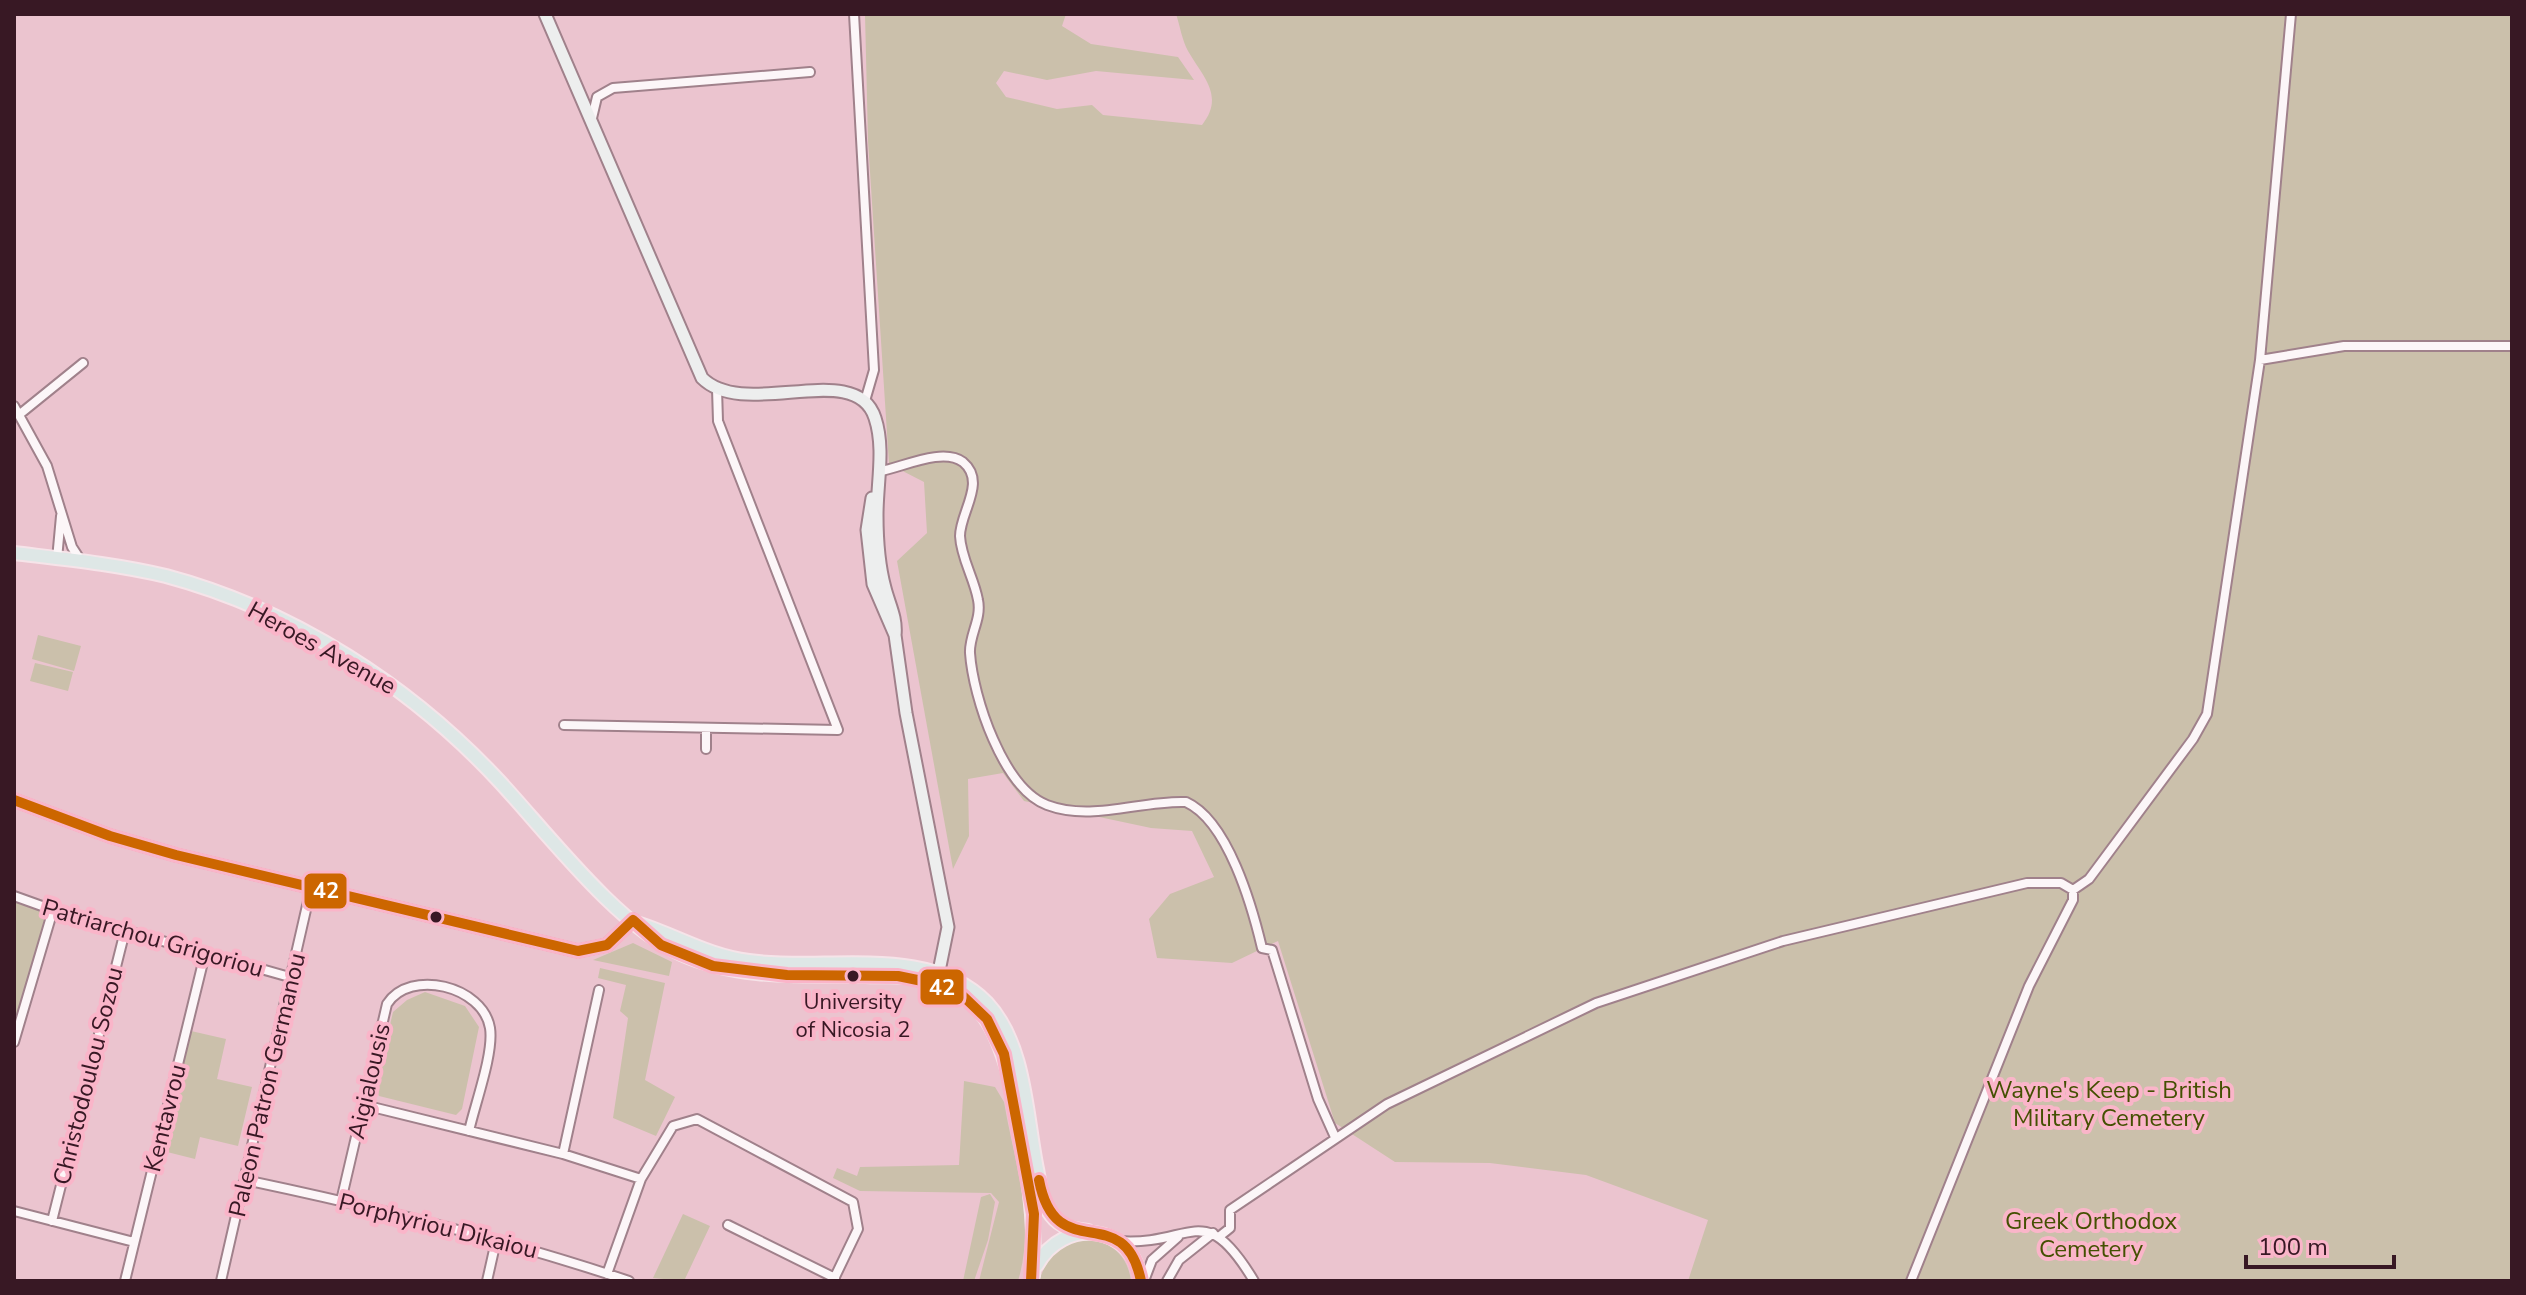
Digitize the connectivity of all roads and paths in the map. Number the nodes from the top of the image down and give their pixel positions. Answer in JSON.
{"nodes":[{"id":1,"x":545,"y":14,"type":"edge"},
{"id":2,"x":854,"y":14,"type":"edge"},
{"id":3,"x":2291,"y":14,"type":"edge"},
{"id":4,"x":810,"y":72,"type":"dead end"},
{"id":5,"x":592,"y":118,"type":"junction"},
{"id":6,"x":2512,"y":346,"type":"edge"},
{"id":7,"x":2260,"y":360,"type":"junction"},
{"id":8,"x":83,"y":363,"type":"dead end"},
{"id":9,"x":717,"y":389,"type":"junction"},
{"id":10,"x":865,"y":401,"type":"junction"},
{"id":11,"x":14,"y":406,"type":"edge"},
{"id":12,"x":20,"y":414,"type":"junction"},
{"id":13,"x":878,"y":452,"type":"junction"},
{"id":14,"x":881,"y":471,"type":"junction"},
{"id":15,"x":61,"y":507,"type":"junction"},
{"id":16,"x":14,"y":553,"type":"edge"},
{"id":17,"x":57,"y":559,"type":"junction"},
{"id":18,"x":82,"y":562,"type":"junction"},
{"id":19,"x":895,"y":635,"type":"junction"},
{"id":20,"x":564,"y":725,"type":"dead end"},
{"id":21,"x":706,"y":729,"type":"junction"},
{"id":22,"x":706,"y":749,"type":"dead end"},
{"id":23,"x":14,"y":800,"type":"edge"},
{"id":24,"x":311,"y":888,"type":"junction"},
{"id":25,"x":2073,"y":890,"type":"junction"},
{"id":26,"x":14,"y":896,"type":"edge"},
{"id":27,"x":53,"y":910,"type":"junction"},
{"id":28,"x":635,"y":922,"type":"junction"},
{"id":29,"x":125,"y":931,"type":"junction"},
{"id":30,"x":205,"y":954,"type":"junction"},
{"id":31,"x":938,"y":977,"type":"junction"},
{"id":32,"x":293,"y":978,"type":"junction"},
{"id":33,"x":599,"y":990,"type":"dead end"},
{"id":34,"x":14,"y":1042,"type":"edge"},
{"id":35,"x":364,"y":1105,"type":"junction"},
{"id":36,"x":469,"y":1131,"type":"junction"},
{"id":37,"x":1335,"y":1137,"type":"junction"},
{"id":38,"x":563,"y":1154,"type":"junction"},
{"id":39,"x":641,"y":1179,"type":"junction"},
{"id":40,"x":245,"y":1180,"type":"junction"},
{"id":41,"x":341,"y":1201,"type":"junction"},
{"id":42,"x":14,"y":1211,"type":"edge"},
{"id":43,"x":52,"y":1221,"type":"junction"},
{"id":44,"x":728,"y":1225,"type":"dead end"},
{"id":45,"x":1088,"y":1231,"type":"junction"},
{"id":46,"x":1181,"y":1234,"type":"junction"},
{"id":47,"x":1216,"y":1235,"type":"junction"},
{"id":48,"x":496,"y":1241,"type":"junction"},
{"id":49,"x":1118,"y":1241,"type":"junction"},
{"id":50,"x":134,"y":1242,"type":"junction"},
{"id":51,"x":607,"y":1274,"type":"junction"},
{"id":52,"x":1032,"y":1278,"type":"edge"},
{"id":53,"x":834,"y":1279,"type":"edge"},
{"id":54,"x":125,"y":1281,"type":"edge"},
{"id":55,"x":221,"y":1281,"type":"edge"},
{"id":56,"x":487,"y":1281,"type":"edge"},
{"id":57,"x":629,"y":1281,"type":"edge"},
{"id":58,"x":1142,"y":1281,"type":"edge"},
{"id":59,"x":1167,"y":1281,"type":"edge"},
{"id":60,"x":1254,"y":1281,"type":"edge"},
{"id":61,"x":1911,"y":1281,"type":"edge"}],
"edges":[{"from":1,"to":5,"type":"street"},
{"from":2,"to":10,"type":"street"},
{"from":3,"to":7,"type":"street"},
{"from":4,"to":5,"type":"street"},
{"from":5,"to":9,"type":"street"},
{"from":6,"to":7,"type":"street"},
{"from":7,"to":25,"type":"street"},
{"from":8,"to":12,"type":"street"},
{"from":9,"to":10,"type":"street"},
{"from":9,"to":21,"type":"street"},
{"from":10,"to":13,"type":"street"},
{"from":11,"to":12,"type":"street"},
{"from":12,"to":15,"type":"street"},
{"from":13,"to":14,"type":"street"},
{"from":13,"to":19,"type":"street"},
{"from":14,"to":19,"type":"street"},
{"from":14,"to":37,"type":"street"},
{"from":15,"to":17,"type":"street"},
{"from":15,"to":18,"type":"street"},
{"from":16,"to":17,"type":"main road","name":"Heroes Avenue"},
{"from":17,"to":18,"type":"main road","name":"Heroes Avenue"},
{"from":18,"to":28,"type":"main road","name":"Heroes Avenue"},
{"from":19,"to":31,"type":"street"},
{"from":20,"to":21,"type":"street"},
{"from":21,"to":22,"type":"street"},
{"from":23,"to":24,"type":"street"},
{"from":24,"to":28,"type":"street"},
{"from":24,"to":32,"type":"street","name":"Paleon Patron Germanou"},
{"from":25,"to":37,"type":"street"},
{"from":25,"to":61,"type":"street"},
{"from":26,"to":27,"type":"street","name":"Patriarchou Grigoriou"},
{"from":27,"to":29,"type":"street","name":"Patriarchou Grigoriou"},
{"from":27,"to":34,"type":"street"},
{"from":28,"to":31,"type":"main road","name":"Heroes Avenue"},
{"from":29,"to":30,"type":"street","name":"Patriarchou Grigoriou"},
{"from":29,"to":43,"type":"street","name":"Christodoulou Sozou"},
{"from":30,"to":32,"type":"street","name":"Patriarchou Grigoriou"},
{"from":30,"to":50,"type":"street","name":"Kentavrou"},
{"from":31,"to":45,"type":"main road","name":"Heroes Avenue"},
{"from":31,"to":52,"type":"main road","name":"Heroes Avenue"},
{"from":32,"to":40,"type":"street","name":"Paleon Patron Germanou"},
{"from":33,"to":38,"type":"street"},
{"from":35,"to":36,"type":"street"},
{"from":35,"to":36,"type":"street","name":"Aigialousis"},
{"from":35,"to":41,"type":"street","name":"Aigialousis"},
{"from":36,"to":38,"type":"street"},
{"from":37,"to":47,"type":"street"},
{"from":38,"to":39,"type":"street"},
{"from":39,"to":51,"type":"street"},
{"from":39,"to":53,"type":"street"},
{"from":40,"to":41,"type":"street","name":"Porphyriou Dikaiou"},
{"from":40,"to":55,"type":"street","name":"Paleon Patron Germanou"},
{"from":41,"to":48,"type":"street","name":"Porphyriou Dikaiou"},
{"from":42,"to":43,"type":"street"},
{"from":43,"to":50,"type":"street"},
{"from":44,"to":53,"type":"street"},
{"from":45,"to":49,"type":"main road","name":"Heroes Avenue"},
{"from":45,"to":52,"type":"main road"},
{"from":46,"to":47,"type":"street"},
{"from":46,"to":49,"type":"street"},
{"from":46,"to":58,"type":"street"},
{"from":47,"to":59,"type":"street"},
{"from":47,"to":60,"type":"street"},
{"from":48,"to":51,"type":"street","name":"Porphyriou Dikaiou"},
{"from":48,"to":56,"type":"street"},
{"from":49,"to":58,"type":"main road"},
{"from":50,"to":54,"type":"street","name":"Kentavrou"},
{"from":51,"to":57,"type":"street","name":"Porphyriou Dikaiou"}]}
